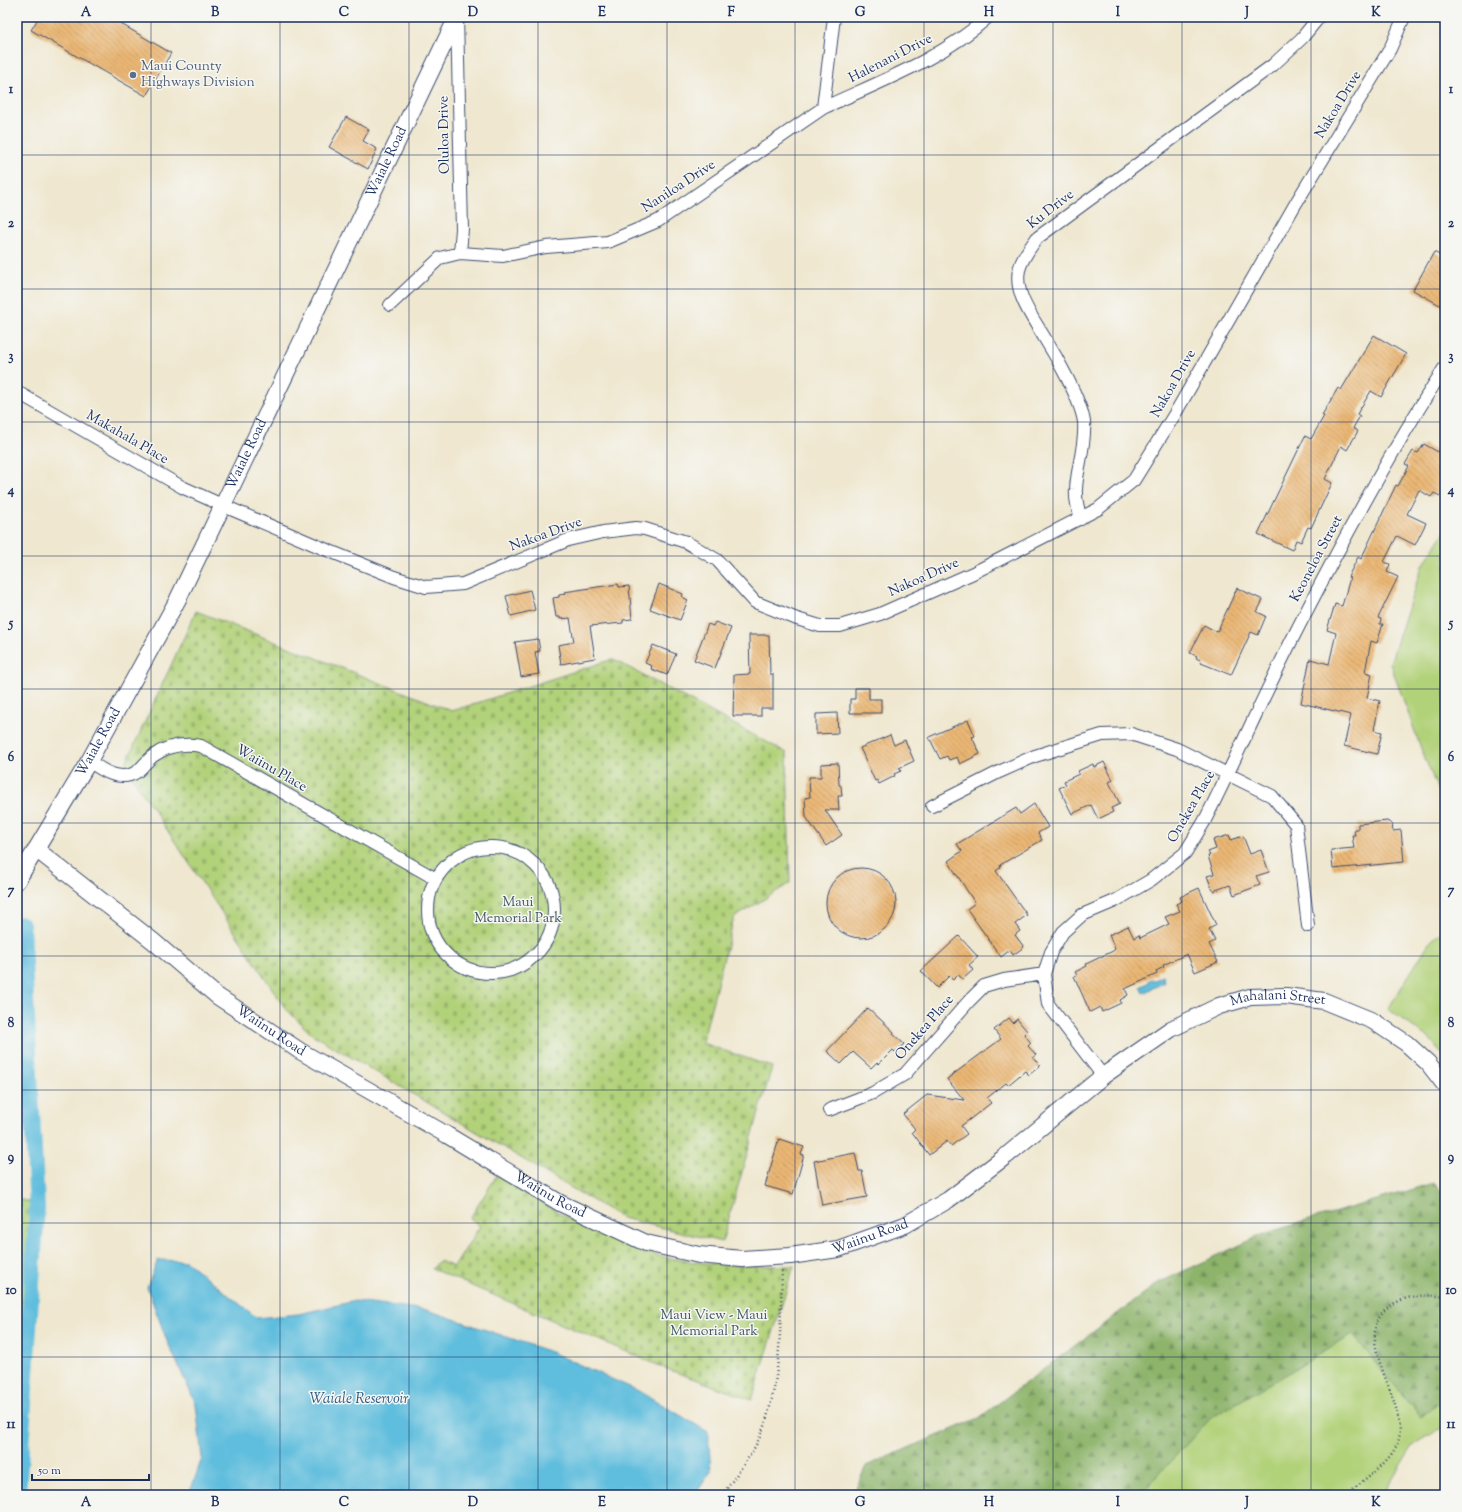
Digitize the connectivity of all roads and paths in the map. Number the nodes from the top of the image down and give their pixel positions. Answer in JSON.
{"nodes":[{"id":1,"x":457,"y":17,"type":"edge"},
{"id":2,"x":834,"y":17,"type":"edge"},
{"id":3,"x":988,"y":17,"type":"edge"},
{"id":4,"x":1319,"y":17,"type":"edge"},
{"id":5,"x":1404,"y":17,"type":"edge"},
{"id":6,"x":823,"y":108,"type":"junction"},
{"id":7,"x":460,"y":253,"type":"junction"},
{"id":8,"x":390,"y":305,"type":"dead end"},
{"id":9,"x":1445,"y":367,"type":"edge"},
{"id":10,"x":17,"y":392,"type":"edge"},
{"id":11,"x":224,"y":506,"type":"junction"},
{"id":12,"x":1081,"y":519,"type":"junction"},
{"id":13,"x":89,"y":761,"type":"junction"},
{"id":14,"x":1229,"y":773,"type":"junction"},
{"id":15,"x":932,"y":806,"type":"dead end"},
{"id":16,"x":37,"y":850,"type":"junction"},
{"id":17,"x":436,"y":879,"type":"junction"},
{"id":18,"x":17,"y":881,"type":"edge"},
{"id":19,"x":1308,"y":926,"type":"dead end"},
{"id":20,"x":1044,"y":974,"type":"junction"},
{"id":21,"x":1103,"y":1076,"type":"junction"},
{"id":22,"x":1445,"y":1085,"type":"edge"},
{"id":23,"x":829,"y":1110,"type":"dead end"},
{"id":24,"x":782,"y":1256,"type":"junction"},
{"id":25,"x":1445,"y":1297,"type":"edge"},
{"id":26,"x":723,"y":1495,"type":"edge"},
{"id":27,"x":1347,"y":1495,"type":"edge"}],
"edges":[{"from":1,"to":7,"type":"street","name":"Oluloa Drive"},
{"from":1,"to":11,"type":"street","name":"Waiale Road"},
{"from":2,"to":6,"type":"street"},
{"from":3,"to":6,"type":"street","name":"Halenani Drive"},
{"from":4,"to":12,"type":"street","name":"Ku Drive"},
{"from":5,"to":12,"type":"street","name":"Nakoa Drive"},
{"from":6,"to":7,"type":"street","name":"Naniloa Drive"},
{"from":7,"to":8,"type":"street","name":"Naniloa Drive"},
{"from":9,"to":14,"type":"street","name":"Keoneloa Street"},
{"from":10,"to":11,"type":"street","name":"Makahala Place"},
{"from":11,"to":12,"type":"street","name":"Nakoa Drive"},
{"from":11,"to":13,"type":"street","name":"Waiale Road"},
{"from":13,"to":16,"type":"street","name":"Waiale Road"},
{"from":13,"to":17,"type":"street","name":"Waiinu Place"},
{"from":14,"to":15,"type":"street"},
{"from":14,"to":19,"type":"street","name":"Onekea Place"},
{"from":14,"to":20,"type":"street","name":"Onekea Place"},
{"from":16,"to":18,"type":"street","name":"Waiale Road"},
{"from":16,"to":24,"type":"street","name":"Waiinu Road"},
{"from":17,"to":17,"type":"street"},
{"from":20,"to":21,"type":"street","name":"Onekea Place"},
{"from":20,"to":23,"type":"street","name":"Onekea Place"},
{"from":21,"to":22,"type":"street","name":"Mahalani Street"},
{"from":21,"to":24,"type":"street","name":"Waiinu Road"},
{"from":24,"to":26,"type":"path"},
{"from":25,"to":27,"type":"path"}]}
